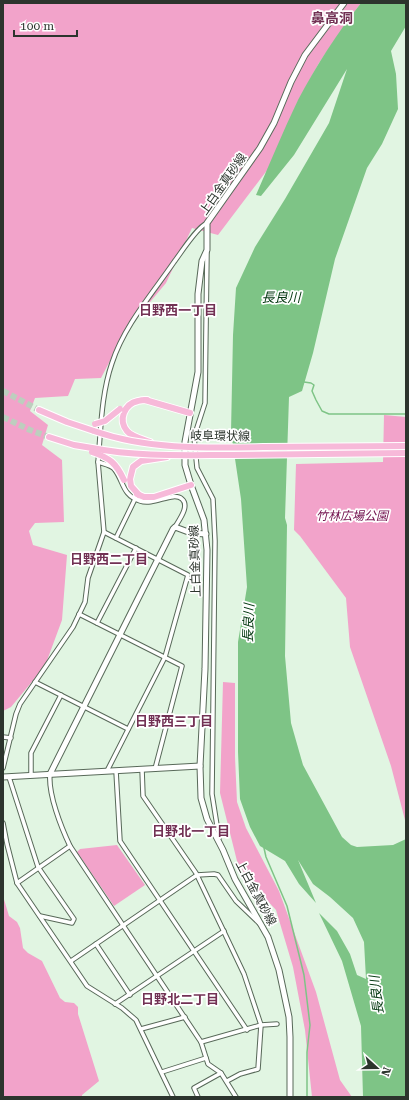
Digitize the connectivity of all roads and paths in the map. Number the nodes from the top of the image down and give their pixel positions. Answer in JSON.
{"nodes":[{"id":1,"x":344,"y":3,"type":"edge"},
{"id":2,"x":207,"y":223,"type":"junction"},
{"id":3,"x":207,"y":250,"type":"junction"},
{"id":4,"x":39,"y":410,"type":"tunnel mouth"},
{"id":5,"x":122,"y":410,"type":"junction"},
{"id":6,"x":46,"y":413,"type":"junction"},
{"id":7,"x":190,"y":413,"type":"junction"},
{"id":8,"x":49,"y":437,"type":"tunnel mouth"},
{"id":9,"x":155,"y":444,"type":"junction"},
{"id":10,"x":406,"y":446,"type":"edge"},
{"id":11,"x":92,"y":450,"type":"junction"},
{"id":12,"x":406,"y":453,"type":"edge"},
{"id":13,"x":181,"y":455,"type":"junction"},
{"id":14,"x":98,"y":462,"type":"junction"},
{"id":15,"x":127,"y":480,"type":"junction"},
{"id":16,"x":191,"y":485,"type":"junction"},
{"id":17,"x":137,"y":497,"type":"junction"},
{"id":18,"x":175,"y":527,"type":"junction"},
{"id":19,"x":104,"y":532,"type":"junction"},
{"id":20,"x":206,"y":534,"type":"junction"},
{"id":21,"x":116,"y":538,"type":"junction"},
{"id":22,"x":136,"y":548,"type":"junction"},
{"id":23,"x":158,"y":560,"type":"junction"},
{"id":24,"x":79,"y":614,"type":"junction"},
{"id":25,"x":97,"y":623,"type":"junction"},
{"id":26,"x":121,"y":635,"type":"junction"},
{"id":27,"x":165,"y":657,"type":"junction"},
{"id":28,"x":35,"y":682,"type":"junction"},
{"id":29,"x":61,"y":695,"type":"junction"},
{"id":30,"x":84,"y":707,"type":"junction"},
{"id":31,"x":128,"y":730,"type":"junction"},
{"id":32,"x":3,"y":736,"type":"edge"},
{"id":33,"x":11,"y":738,"type":"junction"},
{"id":34,"x":200,"y":766,"type":"junction"},
{"id":35,"x":3,"y":768,"type":"edge"},
{"id":36,"x":142,"y":769,"type":"junction"},
{"id":37,"x":156,"y":769,"type":"junction"},
{"id":38,"x":107,"y":771,"type":"junction"},
{"id":39,"x":116,"y":771,"type":"junction"},
{"id":40,"x":50,"y":774,"type":"junction"},
{"id":41,"x":31,"y":775,"type":"junction"},
{"id":42,"x":3,"y":777,"type":"edge"},
{"id":43,"x":9,"y":777,"type":"junction"},
{"id":44,"x":3,"y":823,"type":"edge"},
{"id":45,"x":220,"y":844,"type":"junction"},
{"id":46,"x":70,"y":846,"type":"junction"},
{"id":47,"x":38,"y":868,"type":"junction"},
{"id":48,"x":197,"y":876,"type":"junction"},
{"id":49,"x":17,"y":883,"type":"junction"},
{"id":50,"x":160,"y":900,"type":"junction"},
{"id":51,"x":40,"y":916,"type":"junction"},
{"id":52,"x":262,"y":925,"type":"junction"},
{"id":53,"x":123,"y":926,"type":"junction"},
{"id":54,"x":224,"y":931,"type":"junction"},
{"id":55,"x":96,"y":944,"type":"junction"},
{"id":56,"x":195,"y":951,"type":"junction"},
{"id":57,"x":71,"y":961,"type":"junction"},
{"id":58,"x":157,"y":976,"type":"junction"},
{"id":59,"x":130,"y":995,"type":"junction"},
{"id":60,"x":115,"y":1004,"type":"junction"},
{"id":61,"x":185,"y":1017,"type":"junction"},
{"id":62,"x":277,"y":1024,"type":"dead end"},
{"id":63,"x":261,"y":1025,"type":"junction"},
{"id":64,"x":141,"y":1029,"type":"junction"},
{"id":65,"x":248,"y":1030,"type":"junction"},
{"id":66,"x":200,"y":1042,"type":"junction"},
{"id":67,"x":206,"y":1058,"type":"junction"},
{"id":68,"x":162,"y":1072,"type":"junction"},
{"id":69,"x":221,"y":1073,"type":"junction"},
{"id":70,"x":227,"y":1081,"type":"junction"},
{"id":71,"x":173,"y":1097,"type":"edge"},
{"id":72,"x":198,"y":1097,"type":"edge"},
{"id":73,"x":236,"y":1097,"type":"edge"},
{"id":74,"x":290,"y":1097,"type":"edge"}],
"edges":[{"from":1,"to":2,"type":"main road","name":"上白金真砂線"},
{"from":2,"to":3,"type":"main road","name":"上白金真砂線"},
{"from":2,"to":14,"type":"street"},
{"from":3,"to":7,"type":"main road","name":"上白金真砂線"},
{"from":3,"to":45,"type":"street"},
{"from":4,"to":6,"type":"main road","name":"岐阜環状線"},
{"from":5,"to":6,"type":"main road","bridge":true},
{"from":5,"to":7,"type":"main road"},
{"from":5,"to":9,"type":"main road","bridge":true},
{"from":6,"to":9,"type":"main road","name":"岐阜環状線","bridge":true},
{"from":7,"to":16,"type":"main road","name":"上白金真砂線"},
{"from":8,"to":11,"type":"main road","name":"岐阜環状線"},
{"from":9,"to":10,"type":"main road","name":"岐阜環状線","bridge":true},
{"from":11,"to":13,"type":"main road","name":"岐阜環状線","bridge":true},
{"from":11,"to":15,"type":"main road","bridge":true},
{"from":12,"to":13,"type":"main road","name":"岐阜環状線","bridge":true},
{"from":13,"to":15,"type":"main road","bridge":true},
{"from":14,"to":17,"type":"street"},
{"from":14,"to":19,"type":"street"},
{"from":15,"to":17,"type":"main road"},
{"from":16,"to":17,"type":"main road"},
{"from":16,"to":20,"type":"main road","name":"上白金真砂線"},
{"from":17,"to":18,"type":"street"},
{"from":17,"to":21,"type":"street"},
{"from":18,"to":20,"type":"main road"},
{"from":18,"to":23,"type":"main road"},
{"from":19,"to":21,"type":"street"},
{"from":19,"to":24,"type":"street"},
{"from":20,"to":34,"type":"main road","name":"上白金真砂線"},
{"from":21,"to":22,"type":"street"},
{"from":22,"to":23,"type":"street"},
{"from":22,"to":25,"type":"street"},
{"from":23,"to":26,"type":"main road"},
{"from":23,"to":27,"type":"street"},
{"from":24,"to":25,"type":"street"},
{"from":24,"to":28,"type":"street"},
{"from":25,"to":26,"type":"street"},
{"from":26,"to":27,"type":"street"},
{"from":26,"to":30,"type":"main road"},
{"from":27,"to":31,"type":"street"},
{"from":27,"to":37,"type":"street"},
{"from":28,"to":29,"type":"street"},
{"from":28,"to":33,"type":"street"},
{"from":29,"to":30,"type":"street"},
{"from":29,"to":41,"type":"street"},
{"from":30,"to":31,"type":"street"},
{"from":30,"to":40,"type":"main road"},
{"from":31,"to":38,"type":"street"},
{"from":32,"to":33,"type":"street"},
{"from":33,"to":35,"type":"street"},
{"from":34,"to":37,"type":"main road"},
{"from":34,"to":45,"type":"main road","name":"上白金真砂線"},
{"from":36,"to":37,"type":"main road"},
{"from":36,"to":39,"type":"main road"},
{"from":36,"to":48,"type":"street"},
{"from":38,"to":39,"type":"main road"},
{"from":38,"to":40,"type":"main road"},
{"from":39,"to":50,"type":"street"},
{"from":40,"to":41,"type":"main road"},
{"from":40,"to":46,"type":"street"},
{"from":41,"to":43,"type":"main road"},
{"from":42,"to":43,"type":"main road"},
{"from":43,"to":47,"type":"street"},
{"from":44,"to":49,"type":"street"},
{"from":45,"to":52,"type":"main road","name":"上白金真砂線"},
{"from":46,"to":47,"type":"street"},
{"from":46,"to":53,"type":"street"},
{"from":47,"to":49,"type":"street"},
{"from":47,"to":51,"type":"street"},
{"from":48,"to":50,"type":"street"},
{"from":48,"to":52,"type":"street"},
{"from":48,"to":54,"type":"street"},
{"from":49,"to":51,"type":"street"},
{"from":50,"to":53,"type":"street"},
{"from":50,"to":56,"type":"street"},
{"from":51,"to":57,"type":"street"},
{"from":52,"to":74,"type":"main road","name":"上白金真砂線"},
{"from":53,"to":55,"type":"street"},
{"from":53,"to":58,"type":"street"},
{"from":54,"to":56,"type":"street"},
{"from":54,"to":63,"type":"street"},
{"from":55,"to":57,"type":"street"},
{"from":55,"to":59,"type":"street"},
{"from":56,"to":58,"type":"street"},
{"from":56,"to":65,"type":"street"},
{"from":57,"to":60,"type":"street"},
{"from":58,"to":59,"type":"street"},
{"from":58,"to":61,"type":"street"},
{"from":59,"to":60,"type":"street"},
{"from":60,"to":64,"type":"street"},
{"from":61,"to":64,"type":"street"},
{"from":61,"to":66,"type":"street"},
{"from":62,"to":63,"type":"street"},
{"from":63,"to":65,"type":"street"},
{"from":63,"to":70,"type":"street"},
{"from":64,"to":68,"type":"street"},
{"from":65,"to":66,"type":"street"},
{"from":66,"to":67,"type":"street"},
{"from":67,"to":68,"type":"street"},
{"from":67,"to":69,"type":"street"},
{"from":68,"to":71,"type":"street"},
{"from":69,"to":70,"type":"street"},
{"from":69,"to":72,"type":"street"},
{"from":70,"to":73,"type":"street"}]}
